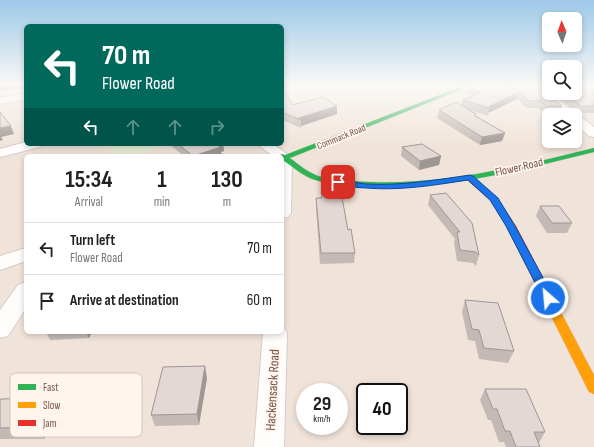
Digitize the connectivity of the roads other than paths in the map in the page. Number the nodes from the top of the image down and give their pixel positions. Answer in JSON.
{"nodes":[{"id":1,"x":413,"y":107,"type":"edge"},
{"id":2,"x":582,"y":124,"type":"edge"},
{"id":3,"x":594,"y":133,"type":"edge"},
{"id":4,"x":26,"y":146,"type":"edge"},
{"id":5,"x":267,"y":146,"type":"edge"},
{"id":6,"x":594,"y":150,"type":"edge"},
{"id":7,"x":0,"y":153,"type":"edge"},
{"id":8,"x":279,"y":154,"type":"edge"},
{"id":9,"x":284,"y":157,"type":"edge"},
{"id":10,"x":284,"y":158,"type":"edge"},
{"id":11,"x":470,"y":178,"type":"junction"},
{"id":12,"x":24,"y":255,"type":"edge"},
{"id":13,"x":0,"y":264,"type":"edge"},
{"id":14,"x":24,"y":293,"type":"edge"},
{"id":15,"x":0,"y":329,"type":"edge"},
{"id":16,"x":275,"y":334,"type":"edge"},
{"id":17,"x":594,"y":388,"type":"edge"},
{"id":18,"x":269,"y":447,"type":"edge"}],
"edges":[{"from":1,"to":9,"type":"street","name":"Commack Road"},
{"from":2,"to":3,"type":"street"},
{"from":4,"to":7,"type":"street"},
{"from":5,"to":8,"type":"street","name":"Flower Road"},
{"from":6,"to":11,"type":"street","name":"Flower Road"},
{"from":10,"to":11,"type":"street","name":"Flower Road"},
{"from":11,"to":17,"type":"street"},
{"from":12,"to":13,"type":"street"},
{"from":14,"to":15,"type":"street"},
{"from":16,"to":18,"type":"street","name":"Hackensack Road"}]}
